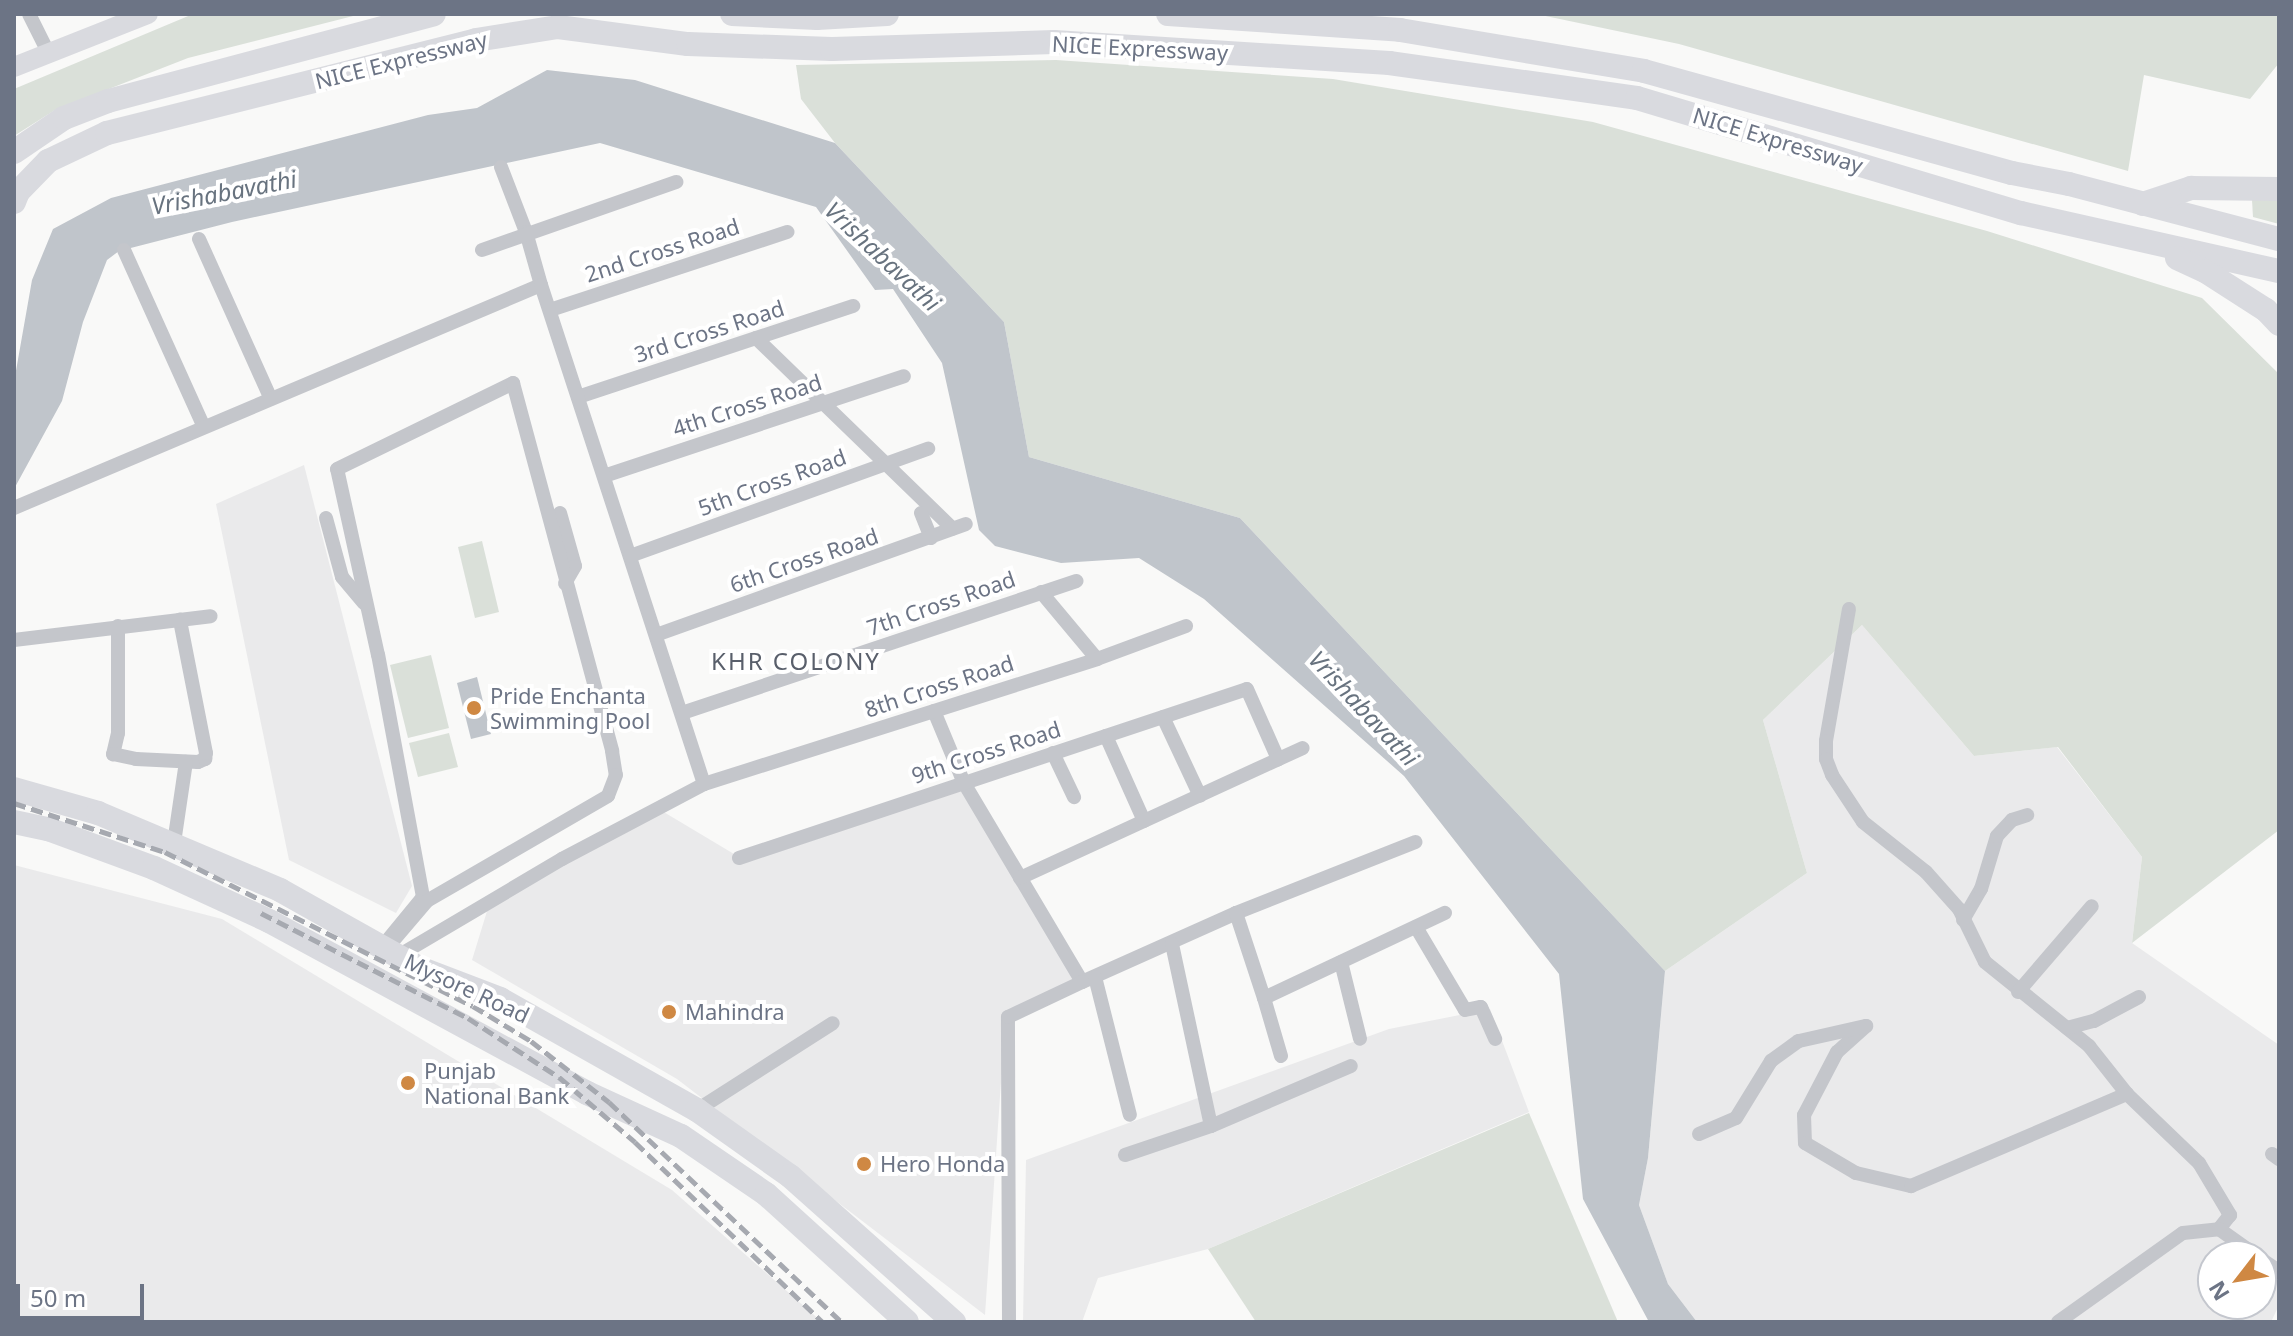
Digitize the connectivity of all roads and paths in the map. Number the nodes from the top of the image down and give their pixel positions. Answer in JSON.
{"nodes":[{"id":1,"x":29,"y":14,"type":"edge"},
{"id":2,"x":148,"y":14,"type":"edge"},
{"id":3,"x":434,"y":14,"type":"edge"},
{"id":4,"x":732,"y":14,"type":"edge"},
{"id":5,"x":887,"y":14,"type":"edge"},
{"id":6,"x":1168,"y":14,"type":"edge"},
{"id":7,"x":119,"y":19,"type":"edge"},
{"id":8,"x":48,"y":52,"type":"junction"},
{"id":9,"x":14,"y":67,"type":"edge"},
{"id":10,"x":14,"y":152,"type":"edge"},
{"id":11,"x":501,"y":167,"type":"dead end"},
{"id":12,"x":676,"y":182,"type":"dead end"},
{"id":13,"x":2279,"y":189,"type":"edge"},
{"id":14,"x":14,"y":202,"type":"edge"},
{"id":15,"x":2143,"y":204,"type":"junction"},
{"id":16,"x":526,"y":232,"type":"junction"},
{"id":17,"x":787,"y":232,"type":"dead end"},
{"id":18,"x":2135,"y":238,"type":"junction"},
{"id":19,"x":199,"y":239,"type":"dead end"},
{"id":20,"x":2279,"y":239,"type":"edge"},
{"id":21,"x":124,"y":250,"type":"dead end"},
{"id":22,"x":482,"y":250,"type":"dead end"},
{"id":23,"x":2279,"y":271,"type":"edge"},
{"id":24,"x":541,"y":285,"type":"junction"},
{"id":25,"x":853,"y":306,"type":"dead end"},
{"id":26,"x":550,"y":310,"type":"junction"},
{"id":27,"x":2279,"y":324,"type":"edge"},
{"id":28,"x":756,"y":338,"type":"junction"},
{"id":29,"x":904,"y":376,"type":"dead end"},
{"id":30,"x":578,"y":397,"type":"junction"},
{"id":31,"x":271,"y":399,"type":"junction"},
{"id":32,"x":823,"y":403,"type":"junction"},
{"id":33,"x":204,"y":427,"type":"junction"},
{"id":34,"x":928,"y":449,"type":"dead end"},
{"id":35,"x":886,"y":464,"type":"junction"},
{"id":36,"x":604,"y":476,"type":"junction"},
{"id":37,"x":14,"y":508,"type":"edge"},
{"id":38,"x":560,"y":513,"type":"dead end"},
{"id":39,"x":921,"y":513,"type":"dead end"},
{"id":40,"x":326,"y":518,"type":"dead end"},
{"id":41,"x":931,"y":538,"type":"junction"},
{"id":42,"x":630,"y":556,"type":"junction"},
{"id":43,"x":1077,"y":581,"type":"dead end"},
{"id":44,"x":565,"y":583,"type":"junction"},
{"id":45,"x":1041,"y":592,"type":"junction"},
{"id":46,"x":367,"y":607,"type":"junction"},
{"id":47,"x":1849,"y":609,"type":"dead end"},
{"id":48,"x":211,"y":616,"type":"dead end"},
{"id":49,"x":180,"y":620,"type":"junction"},
{"id":50,"x":118,"y":626,"type":"junction"},
{"id":51,"x":1186,"y":626,"type":"dead end"},
{"id":52,"x":656,"y":635,"type":"junction"},
{"id":53,"x":14,"y":640,"type":"edge"},
{"id":54,"x":1097,"y":659,"type":"junction"},
{"id":55,"x":934,"y":711,"type":"junction"},
{"id":56,"x":682,"y":713,"type":"junction"},
{"id":57,"x":1163,"y":717,"type":"junction"},
{"id":58,"x":1106,"y":736,"type":"junction"},
{"id":59,"x":1303,"y":748,"type":"dead end"},
{"id":60,"x":1053,"y":753,"type":"junction"},
{"id":61,"x":1278,"y":759,"type":"junction"},
{"id":62,"x":186,"y":762,"type":"junction"},
{"id":63,"x":964,"y":783,"type":"junction"},
{"id":64,"x":704,"y":784,"type":"junction"},
{"id":65,"x":14,"y":789,"type":"edge"},
{"id":66,"x":1200,"y":796,"type":"junction"},
{"id":67,"x":1074,"y":797,"type":"dead end"},
{"id":68,"x":2027,"y":815,"type":"dead end"},
{"id":69,"x":1144,"y":821,"type":"junction"},
{"id":70,"x":14,"y":822,"type":"edge"},
{"id":71,"x":1415,"y":842,"type":"dead end"},
{"id":72,"x":174,"y":843,"type":"junction"},
{"id":73,"x":739,"y":858,"type":"dead end"},
{"id":74,"x":1020,"y":878,"type":"junction"},
{"id":75,"x":2092,"y":906,"type":"dead end"},
{"id":76,"x":1236,"y":913,"type":"junction"},
{"id":77,"x":1445,"y":913,"type":"dead end"},
{"id":78,"x":1963,"y":920,"type":"junction"},
{"id":79,"x":1416,"y":927,"type":"junction"},
{"id":80,"x":1172,"y":944,"type":"junction"},
{"id":81,"x":389,"y":951,"type":"junction"},
{"id":82,"x":1341,"y":962,"type":"junction"},
{"id":83,"x":1088,"y":980,"type":"junction"},
{"id":84,"x":2018,"y":992,"type":"junction"},
{"id":85,"x":2139,"y":997,"type":"dead end"},
{"id":86,"x":1264,"y":998,"type":"junction"},
{"id":87,"x":833,"y":1023,"type":"dead end"},
{"id":88,"x":2067,"y":1028,"type":"junction"},
{"id":89,"x":1360,"y":1039,"type":"dead end"},
{"id":90,"x":1495,"y":1039,"type":"dead end"},
{"id":91,"x":1281,"y":1056,"type":"dead end"},
{"id":92,"x":1351,"y":1066,"type":"dead end"},
{"id":93,"x":2127,"y":1094,"type":"junction"},
{"id":94,"x":697,"y":1110,"type":"junction"},
{"id":95,"x":1130,"y":1115,"type":"dead end"},
{"id":96,"x":1211,"y":1126,"type":"junction"},
{"id":97,"x":1699,"y":1134,"type":"dead end"},
{"id":98,"x":1125,"y":1155,"type":"dead end"},
{"id":99,"x":2219,"y":1229,"type":"junction"},
{"id":100,"x":2235,"y":1240,"type":"edge"},
{"id":101,"x":907,"y":1322,"type":"edge"},
{"id":102,"x":954,"y":1322,"type":"edge"},
{"id":103,"x":1009,"y":1322,"type":"edge"},
{"id":104,"x":2058,"y":1322,"type":"edge"}],
"edges":[{"from":1,"to":8,"type":"street"},
{"from":2,"to":7,"type":"street"},
{"from":3,"to":10,"type":"highway","name":"NICE Expressway"},
{"from":4,"to":5,"type":"highway"},
{"from":6,"to":15,"type":"highway","name":"NICE Expressway"},
{"from":7,"to":8,"type":"street"},
{"from":8,"to":9,"type":"street"},
{"from":11,"to":16,"type":"street"},
{"from":12,"to":16,"type":"street"},
{"from":13,"to":15,"type":"highway"},
{"from":14,"to":18,"type":"highway","name":"NICE Expressway"},
{"from":15,"to":20,"type":"highway","name":"NICE Expressway"},
{"from":16,"to":22,"type":"street"},
{"from":16,"to":24,"type":"street"},
{"from":17,"to":26,"type":"street","name":"2nd Cross Road"},
{"from":18,"to":23,"type":"highway","name":"NICE Expressway"},
{"from":18,"to":27,"type":"highway"},
{"from":19,"to":31,"type":"street"},
{"from":21,"to":33,"type":"street"},
{"from":24,"to":26,"type":"street"},
{"from":24,"to":31,"type":"street"},
{"from":25,"to":28,"type":"street","name":"3rd Cross Road"},
{"from":26,"to":30,"type":"street"},
{"from":28,"to":30,"type":"street","name":"3rd Cross Road"},
{"from":28,"to":32,"type":"street"},
{"from":29,"to":32,"type":"street","name":"4th Cross Road"},
{"from":30,"to":36,"type":"street"},
{"from":31,"to":33,"type":"street"},
{"from":32,"to":35,"type":"street"},
{"from":32,"to":36,"type":"street","name":"4th Cross Road"},
{"from":33,"to":37,"type":"street"},
{"from":34,"to":35,"type":"street","name":"5th Cross Road"},
{"from":35,"to":41,"type":"street","name":"6th Cross Road"},
{"from":35,"to":42,"type":"street","name":"5th Cross Road"},
{"from":36,"to":42,"type":"street"},
{"from":38,"to":44,"type":"street"},
{"from":39,"to":41,"type":"street"},
{"from":40,"to":46,"type":"street"},
{"from":41,"to":52,"type":"street","name":"6th Cross Road"},
{"from":42,"to":52,"type":"street"},
{"from":43,"to":45,"type":"street","name":"7th Cross Road"},
{"from":44,"to":46,"type":"street"},
{"from":44,"to":81,"type":"street"},
{"from":45,"to":54,"type":"street"},
{"from":45,"to":56,"type":"street","name":"7th Cross Road"},
{"from":46,"to":81,"type":"street"},
{"from":47,"to":78,"type":"street"},
{"from":48,"to":49,"type":"street"},
{"from":49,"to":50,"type":"street"},
{"from":49,"to":62,"type":"street"},
{"from":50,"to":53,"type":"street"},
{"from":50,"to":62,"type":"street"},
{"from":51,"to":54,"type":"street","name":"8th Cross Road"},
{"from":52,"to":56,"type":"street"},
{"from":54,"to":55,"type":"street","name":"8th Cross Road"},
{"from":55,"to":63,"type":"street"},
{"from":55,"to":64,"type":"street","name":"8th Cross Road"},
{"from":56,"to":64,"type":"street"},
{"from":57,"to":58,"type":"street","name":"9th Cross Road"},
{"from":57,"to":61,"type":"street","name":"9th Cross Road"},
{"from":57,"to":66,"type":"street"},
{"from":58,"to":60,"type":"street","name":"9th Cross Road"},
{"from":58,"to":69,"type":"street"},
{"from":59,"to":61,"type":"street"},
{"from":60,"to":63,"type":"street","name":"9th Cross Road"},
{"from":60,"to":67,"type":"street"},
{"from":61,"to":66,"type":"street"},
{"from":62,"to":72,"type":"street"},
{"from":63,"to":73,"type":"street","name":"9th Cross Road"},
{"from":63,"to":74,"type":"street"},
{"from":64,"to":81,"type":"street","name":"8th Cross Road"},
{"from":65,"to":72,"type":"highway","name":"Mysore Road"},
{"from":66,"to":69,"type":"street"},
{"from":68,"to":78,"type":"street"},
{"from":69,"to":74,"type":"street"},
{"from":70,"to":101,"type":"highway","name":"Mysore Road"},
{"from":71,"to":76,"type":"street"},
{"from":72,"to":81,"type":"highway","name":"Mysore Road"},
{"from":74,"to":83,"type":"street"},
{"from":75,"to":84,"type":"street"},
{"from":76,"to":80,"type":"street"},
{"from":76,"to":86,"type":"street"},
{"from":77,"to":79,"type":"street"},
{"from":78,"to":84,"type":"street"},
{"from":79,"to":82,"type":"street"},
{"from":79,"to":90,"type":"street"},
{"from":80,"to":83,"type":"street"},
{"from":80,"to":96,"type":"street"},
{"from":81,"to":94,"type":"highway","name":"Mysore Road"},
{"from":82,"to":86,"type":"street"},
{"from":82,"to":89,"type":"street"},
{"from":83,"to":95,"type":"street"},
{"from":83,"to":103,"type":"street"},
{"from":84,"to":88,"type":"street"},
{"from":85,"to":88,"type":"street"},
{"from":86,"to":91,"type":"street"},
{"from":87,"to":94,"type":"street"},
{"from":88,"to":93,"type":"street"},
{"from":92,"to":96,"type":"street"},
{"from":93,"to":97,"type":"street"},
{"from":93,"to":99,"type":"street"},
{"from":94,"to":102,"type":"highway","name":"Mysore Road"},
{"from":96,"to":98,"type":"street"},
{"from":99,"to":100,"type":"street"},
{"from":99,"to":104,"type":"street"}]}
